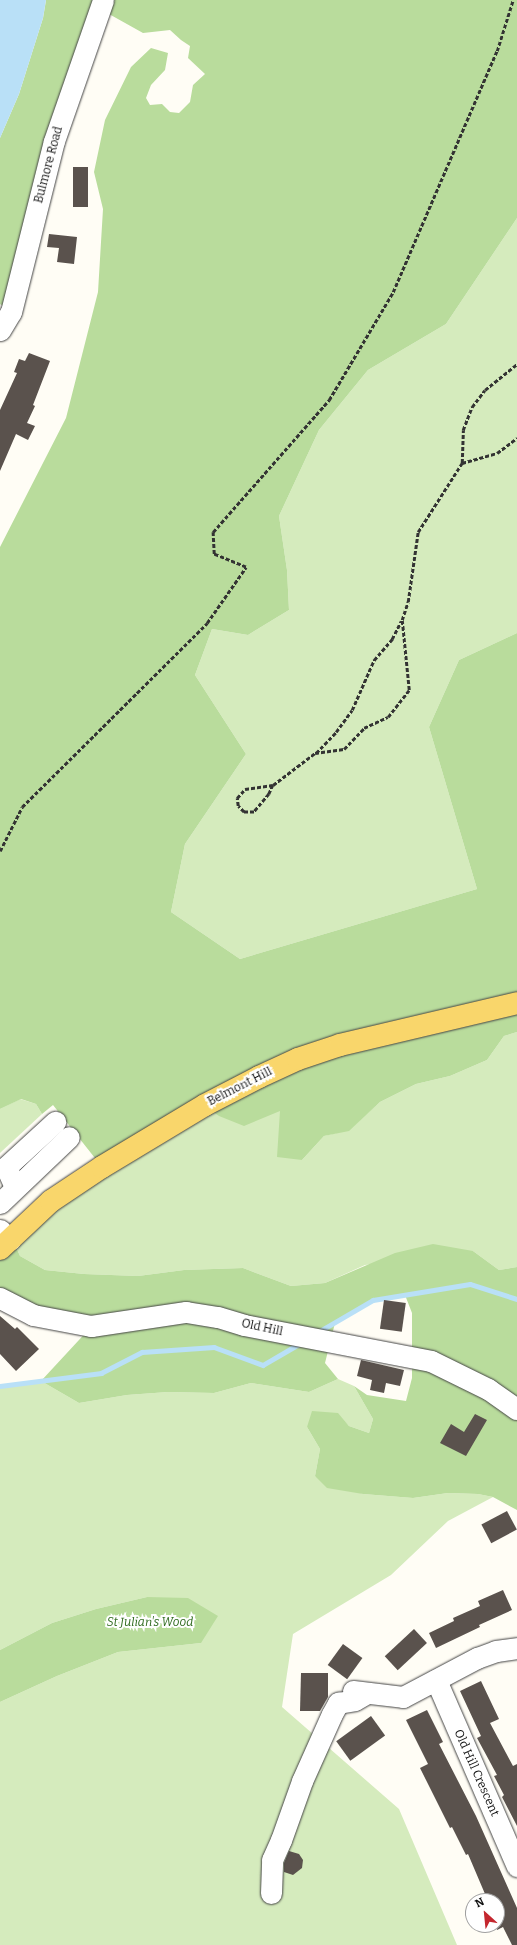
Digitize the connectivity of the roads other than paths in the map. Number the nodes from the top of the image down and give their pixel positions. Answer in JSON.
{"nodes":[{"id":1,"x":103,"y":0,"type":"edge"},
{"id":2,"x":0,"y":330,"type":"edge"},
{"id":3,"x":517,"y":1003,"type":"edge"},
{"id":4,"x":55,"y":1122,"type":"dead end"},
{"id":5,"x":69,"y":1137,"type":"dead end"},
{"id":6,"x":15,"y":1187,"type":"junction"},
{"id":7,"x":0,"y":1203,"type":"edge"},
{"id":8,"x":3,"y":1240,"type":"edge"},
{"id":9,"x":0,"y":1298,"type":"edge"},
{"id":10,"x":517,"y":1409,"type":"edge"},
{"id":11,"x":517,"y":1648,"type":"edge"},
{"id":12,"x":436,"y":1680,"type":"junction"},
{"id":13,"x":341,"y":1689,"type":"dead end"},
{"id":14,"x":367,"y":1693,"type":"junction"},
{"id":15,"x":517,"y":1866,"type":"edge"},
{"id":16,"x":271,"y":1893,"type":"dead end"}],
"edges":[{"from":1,"to":2,"type":"street","name":"Bulmore Road"},
{"from":3,"to":8,"type":"main road","name":"Belmont Hill"},
{"from":4,"to":6,"type":"street"},
{"from":5,"to":6,"type":"street"},
{"from":6,"to":7,"type":"street"},
{"from":9,"to":10,"type":"street","name":"Old Hill"},
{"from":11,"to":12,"type":"street"},
{"from":12,"to":14,"type":"street"},
{"from":12,"to":15,"type":"street","name":"Old Hill Crescent"},
{"from":13,"to":14,"type":"street"},
{"from":14,"to":16,"type":"street"}]}
